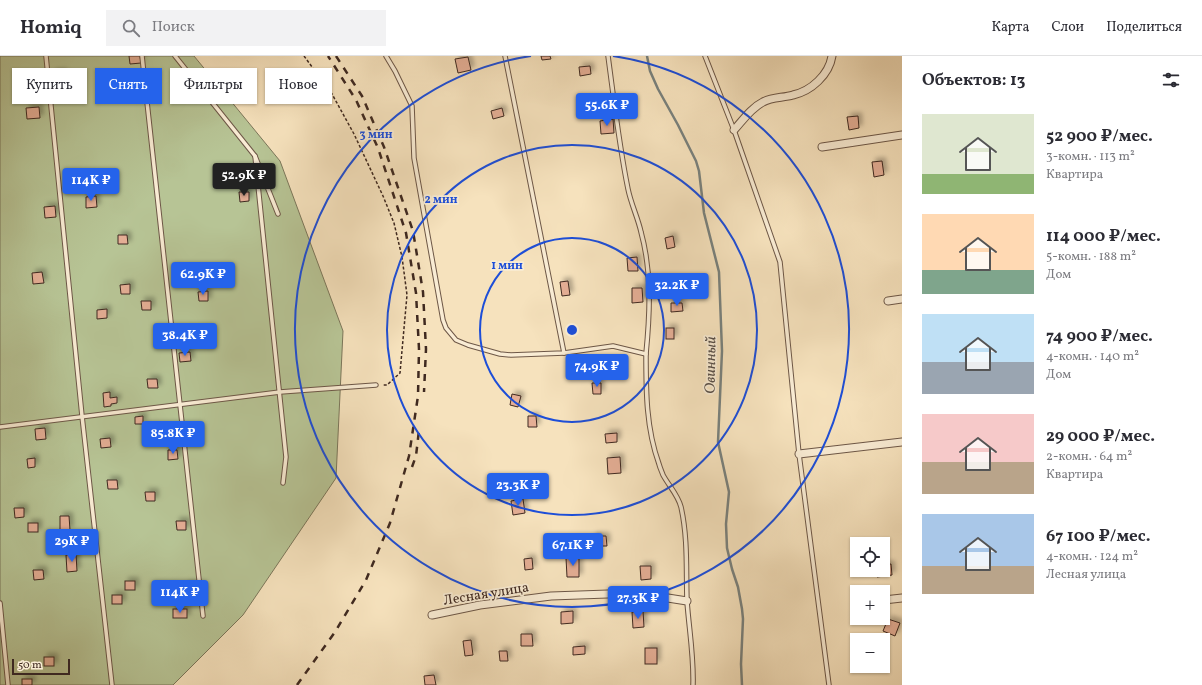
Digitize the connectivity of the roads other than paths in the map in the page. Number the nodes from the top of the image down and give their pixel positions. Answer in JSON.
{"nodes":[{"id":1,"x":46,"y":56,"type":"edge"},
{"id":2,"x":142,"y":56,"type":"edge"},
{"id":3,"x":175,"y":56,"type":"edge"},
{"id":4,"x":386,"y":56,"type":"edge"},
{"id":5,"x":505,"y":56,"type":"edge"},
{"id":6,"x":608,"y":56,"type":"edge"},
{"id":7,"x":705,"y":56,"type":"edge"},
{"id":8,"x":832,"y":56,"type":"edge"},
{"id":9,"x":734,"y":130,"type":"junction"},
{"id":10,"x":902,"y":135,"type":"edge"},
{"id":11,"x":822,"y":147,"type":"dead end"},
{"id":12,"x":255,"y":156,"type":"junction"},
{"id":13,"x":278,"y":214,"type":"dead end"},
{"id":14,"x":902,"y":299,"type":"edge"},
{"id":15,"x":888,"y":301,"type":"dead end"},
{"id":16,"x":564,"y":353,"type":"junction"},
{"id":17,"x":646,"y":354,"type":"junction"},
{"id":18,"x":376,"y":385,"type":"road end"},
{"id":19,"x":280,"y":392,"type":"junction"},
{"id":20,"x":180,"y":404,"type":"junction"},
{"id":21,"x":82,"y":416,"type":"junction"},
{"id":22,"x":0,"y":427,"type":"edge"},
{"id":23,"x":902,"y":442,"type":"edge"},
{"id":24,"x":799,"y":454,"type":"junction"},
{"id":25,"x":283,"y":484,"type":"dead end"},
{"id":26,"x":902,"y":598,"type":"edge"},
{"id":27,"x":890,"y":599,"type":"edge"},
{"id":28,"x":687,"y":601,"type":"junction"},
{"id":29,"x":0,"y":603,"type":"edge"},
{"id":30,"x":432,"y":615,"type":"dead end"},
{"id":31,"x":203,"y":616,"type":"dead end"},
{"id":32,"x":8,"y":685,"type":"edge"},
{"id":33,"x":112,"y":685,"type":"edge"},
{"id":34,"x":693,"y":685,"type":"edge"},
{"id":35,"x":829,"y":685,"type":"edge"}],
"edges":[{"from":1,"to":21,"type":"lane"},
{"from":2,"to":20,"type":"lane"},
{"from":3,"to":12,"type":"lane"},
{"from":4,"to":16,"type":"lane"},
{"from":5,"to":16,"type":"lane"},
{"from":6,"to":17,"type":"lane"},
{"from":7,"to":9,"type":"lane"},
{"from":8,"to":9,"type":"street"},
{"from":9,"to":24,"type":"lane"},
{"from":10,"to":11,"type":"street"},
{"from":12,"to":13,"type":"lane"},
{"from":12,"to":19,"type":"lane"},
{"from":14,"to":15,"type":"street"},
{"from":16,"to":17,"type":"lane"},
{"from":17,"to":28,"type":"lane"},
{"from":18,"to":19,"type":"lane"},
{"from":19,"to":20,"type":"lane"},
{"from":19,"to":25,"type":"lane"},
{"from":20,"to":21,"type":"lane"},
{"from":20,"to":31,"type":"lane"},
{"from":21,"to":22,"type":"lane"},
{"from":21,"to":33,"type":"lane"},
{"from":23,"to":24,"type":"street"},
{"from":24,"to":35,"type":"lane"},
{"from":26,"to":27,"type":"street"},
{"from":28,"to":30,"type":"street","name":"Лесная улица"},
{"from":28,"to":34,"type":"lane"},
{"from":29,"to":32,"type":"lane"}]}
